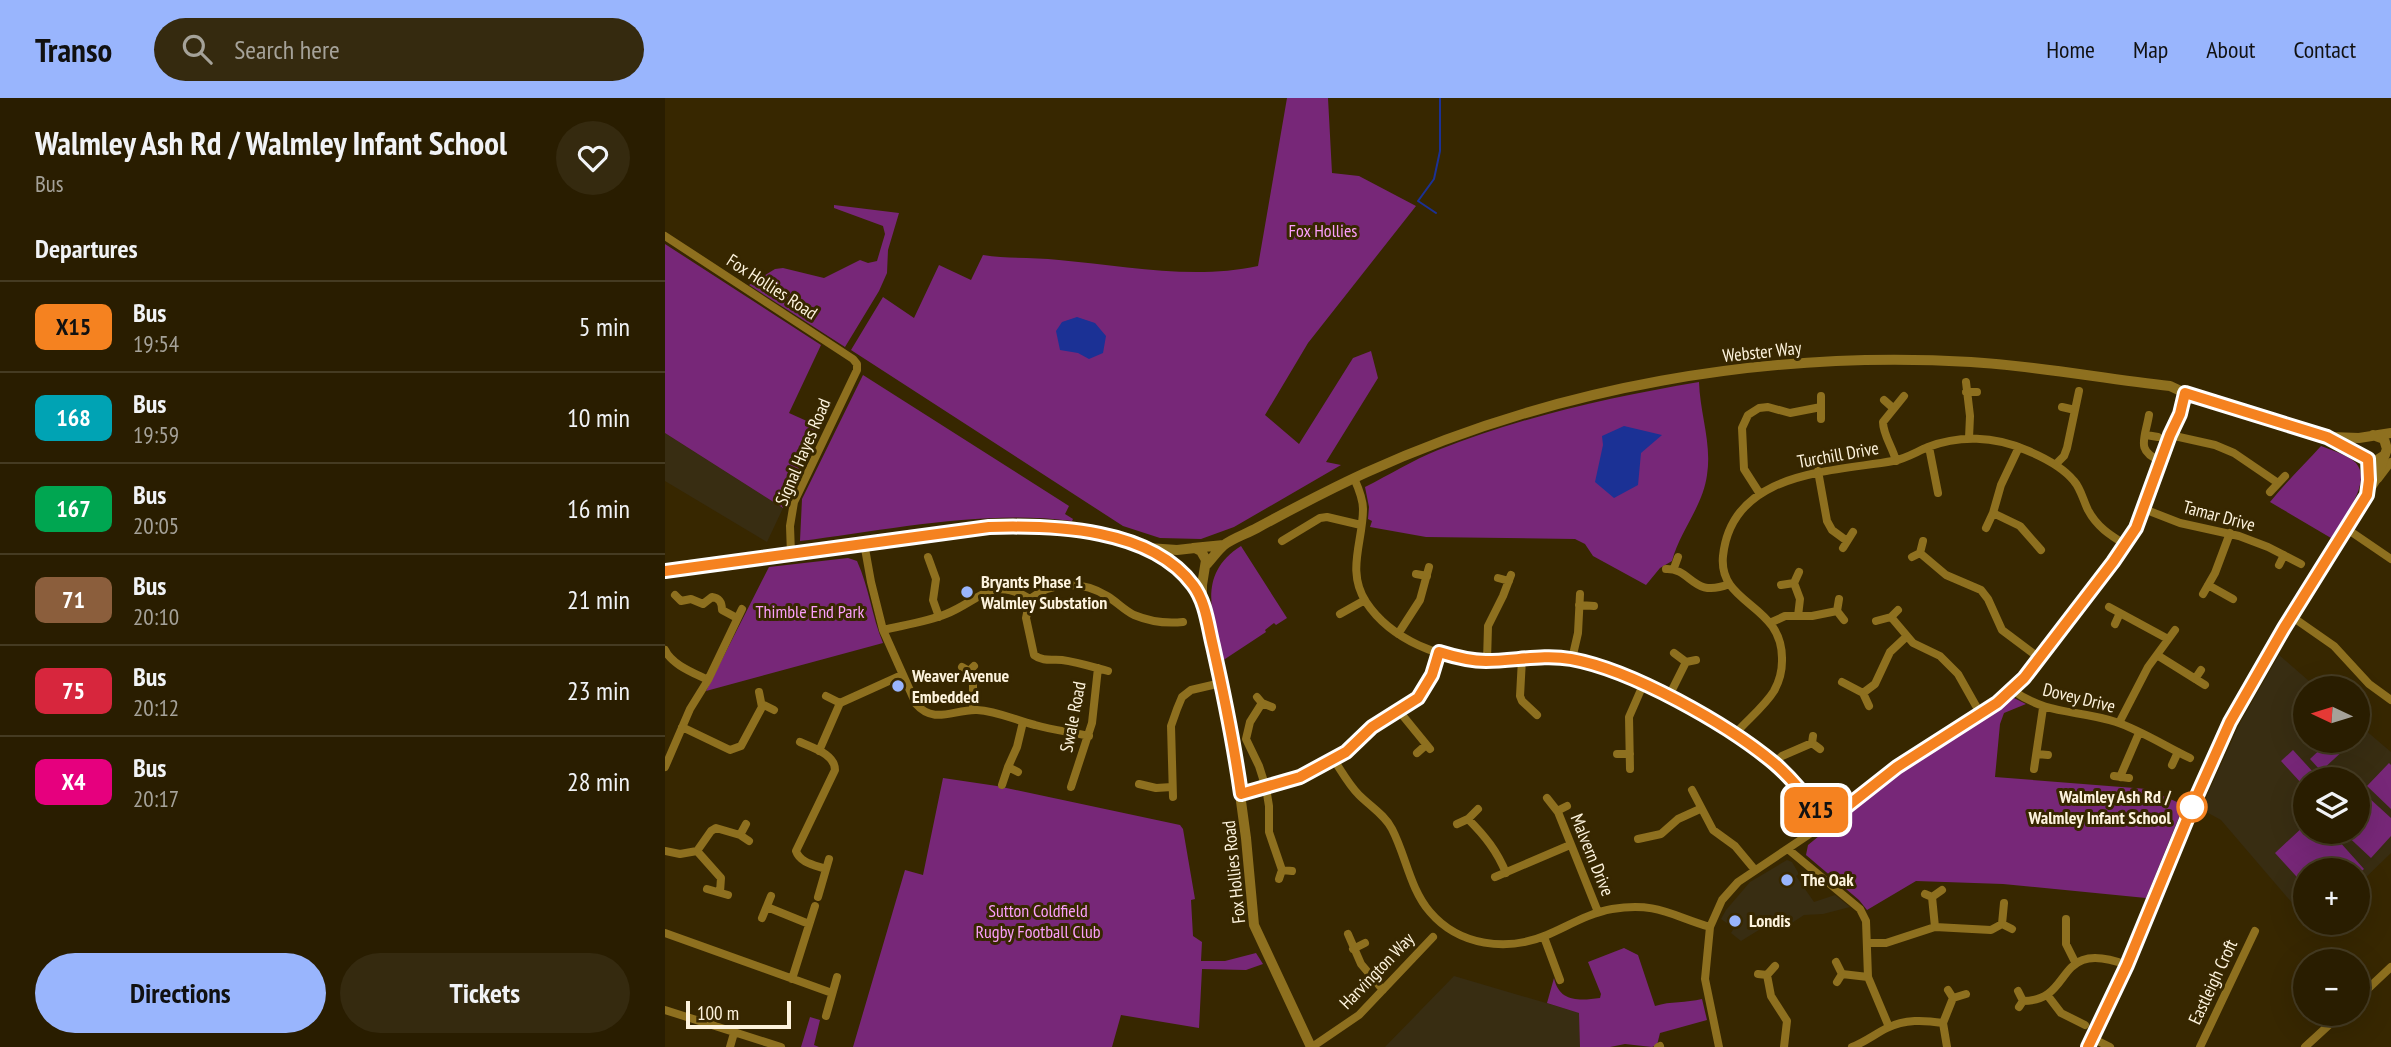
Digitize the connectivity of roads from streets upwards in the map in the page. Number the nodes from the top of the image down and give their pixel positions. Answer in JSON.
{"nodes":[{"id":1,"x":665,"y":236,"type":"edge"},
{"id":2,"x":857,"y":367,"type":"joint"},
{"id":3,"x":1966,"y":382,"type":"dead end"},
{"id":4,"x":1977,"y":391,"type":"dead end"},
{"id":5,"x":2079,"y":391,"type":"dead end"},
{"id":6,"x":1966,"y":392,"type":"junction"},
{"id":7,"x":2185,"y":393,"type":"junction"},
{"id":8,"x":1821,"y":396,"type":"dead end"},
{"id":9,"x":1904,"y":396,"type":"dead end"},
{"id":10,"x":1884,"y":400,"type":"dead end"},
{"id":11,"x":1821,"y":407,"type":"junction"},
{"id":12,"x":2062,"y":407,"type":"dead end"},
{"id":13,"x":1893,"y":408,"type":"junction"},
{"id":14,"x":2075,"y":410,"type":"junction"},
{"id":15,"x":2149,"y":415,"type":"dead end"},
{"id":16,"x":1821,"y":419,"type":"dead end"},
{"id":17,"x":2391,"y":433,"type":"edge"},
{"id":18,"x":2146,"y":435,"type":"junction"},
{"id":19,"x":2170,"y":435,"type":"junction"},
{"id":20,"x":2370,"y":436,"type":"junction"},
{"id":21,"x":2158,"y":437,"type":"dead end"},
{"id":22,"x":2327,"y":437,"type":"junction"},
{"id":23,"x":1969,"y":438,"type":"junction"},
{"id":24,"x":1929,"y":447,"type":"junction"},
{"id":25,"x":2019,"y":447,"type":"junction"},
{"id":26,"x":2389,"y":453,"type":"edge"},
{"id":27,"x":2366,"y":457,"type":"junction"},
{"id":28,"x":1896,"y":461,"type":"junction"},
{"id":29,"x":2161,"y":461,"type":"junction"},
{"id":30,"x":2056,"y":464,"type":"junction"},
{"id":31,"x":1818,"y":471,"type":"junction"},
{"id":32,"x":2285,"y":476,"type":"dead end"},
{"id":33,"x":1354,"y":478,"type":"junction"},
{"id":34,"x":2278,"y":483,"type":"junction"},
{"id":35,"x":1925,"y":487,"type":"dead end"},
{"id":36,"x":2270,"y":492,"type":"dead end"},
{"id":37,"x":1760,"y":494,"type":"junction"},
{"id":38,"x":2367,"y":495,"type":"junction"},
{"id":39,"x":2144,"y":509,"type":"junction"},
{"id":40,"x":1993,"y":513,"type":"junction"},
{"id":41,"x":1287,"y":524,"type":"dead end"},
{"id":42,"x":1361,"y":525,"type":"junction"},
{"id":43,"x":1986,"y":528,"type":"dead end"},
{"id":44,"x":2347,"y":529,"type":"junction"},
{"id":45,"x":1853,"y":531,"type":"dead end"},
{"id":46,"x":2230,"y":533,"type":"junction"},
{"id":47,"x":1293,"y":534,"type":"junction"},
{"id":48,"x":1282,"y":541,"type":"dead end"},
{"id":49,"x":1923,"y":541,"type":"dead end"},
{"id":50,"x":865,"y":543,"type":"junction"},
{"id":51,"x":1224,"y":545,"type":"junction"},
{"id":52,"x":2126,"y":545,"type":"junction"},
{"id":53,"x":1148,"y":548,"type":"junction"},
{"id":54,"x":1189,"y":549,"type":"junction"},
{"id":55,"x":2029,"y":551,"type":"dead end"},
{"id":56,"x":791,"y":554,"type":"junction"},
{"id":57,"x":2284,"y":555,"type":"junction"},
{"id":58,"x":1678,"y":556,"type":"dead end"},
{"id":59,"x":928,"y":557,"type":"dead end"},
{"id":60,"x":2391,"y":559,"type":"edge"},
{"id":61,"x":2301,"y":564,"type":"dead end"},
{"id":62,"x":2279,"y":565,"type":"dead end"},
{"id":63,"x":944,"y":566,"type":"dead end"},
{"id":64,"x":1205,"y":567,"type":"junction"},
{"id":65,"x":665,"y":571,"type":"edge"},
{"id":66,"x":934,"y":571,"type":"junction"},
{"id":67,"x":1182,"y":572,"type":"junction"},
{"id":68,"x":1799,"y":572,"type":"dead end"},
{"id":69,"x":1416,"y":574,"type":"dead end"},
{"id":70,"x":1498,"y":578,"type":"dead end"},
{"id":71,"x":1794,"y":583,"type":"junction"},
{"id":72,"x":1729,"y":584,"type":"junction"},
{"id":73,"x":1781,"y":585,"type":"dead end"},
{"id":74,"x":2208,"y":585,"type":"junction"},
{"id":75,"x":1580,"y":594,"type":"dead end"},
{"id":76,"x":2203,"y":594,"type":"dead end"},
{"id":77,"x":675,"y":595,"type":"dead end"},
{"id":78,"x":1030,"y":599,"type":"junction"},
{"id":79,"x":1839,"y":599,"type":"dead end"},
{"id":80,"x":2233,"y":599,"type":"dead end"},
{"id":81,"x":1365,"y":600,"type":"junction"},
{"id":82,"x":1202,"y":601,"type":"junction"},
{"id":83,"x":1579,"y":605,"type":"junction"},
{"id":84,"x":1594,"y":606,"type":"dead end"},
{"id":85,"x":2109,"y":607,"type":"dead end"},
{"id":86,"x":742,"y":609,"type":"dead end"},
{"id":87,"x":1898,"y":610,"type":"dead end"},
{"id":88,"x":1837,"y":611,"type":"junction"},
{"id":89,"x":1171,"y":612,"type":"dead end"},
{"id":90,"x":2120,"y":613,"type":"junction"},
{"id":91,"x":1340,"y":614,"type":"dead end"},
{"id":92,"x":1798,"y":616,"type":"junction"},
{"id":93,"x":2291,"y":616,"type":"junction"},
{"id":94,"x":939,"y":617,"type":"junction"},
{"id":95,"x":1891,"y":617,"type":"junction"},
{"id":96,"x":737,"y":618,"type":"junction"},
{"id":97,"x":1844,"y":620,"type":"dead end"},
{"id":98,"x":1876,"y":621,"type":"dead end"},
{"id":99,"x":1183,"y":622,"type":"dead end"},
{"id":100,"x":1772,"y":622,"type":"junction"},
{"id":101,"x":1172,"y":624,"type":"junction"},
{"id":102,"x":2115,"y":624,"type":"dead end"},
{"id":103,"x":883,"y":630,"type":"junction"},
{"id":104,"x":2175,"y":630,"type":"dead end"},
{"id":105,"x":1398,"y":634,"type":"junction"},
{"id":106,"x":1906,"y":637,"type":"junction"},
{"id":107,"x":2168,"y":639,"type":"junction"},
{"id":108,"x":1439,"y":652,"type":"junction"},
{"id":109,"x":1674,"y":653,"type":"dead end"},
{"id":110,"x":666,"y":654,"type":"edge"},
{"id":111,"x":2157,"y":655,"type":"junction"},
{"id":112,"x":2038,"y":657,"type":"junction"},
{"id":113,"x":1522,"y":659,"type":"junction"},
{"id":114,"x":1573,"y":659,"type":"junction"},
{"id":115,"x":1487,"y":661,"type":"junction"},
{"id":116,"x":969,"y":668,"type":"dead end"},
{"id":117,"x":1098,"y":668,"type":"junction"},
{"id":118,"x":2200,"y":670,"type":"dead end"},
{"id":119,"x":1108,"y":671,"type":"dead end"},
{"id":120,"x":902,"y":675,"type":"junction"},
{"id":121,"x":2195,"y":679,"type":"junction"},
{"id":122,"x":708,"y":680,"type":"junction"},
{"id":123,"x":1842,"y":682,"type":"dead end"},
{"id":124,"x":1221,"y":684,"type":"junction"},
{"id":125,"x":1643,"y":685,"type":"junction"},
{"id":126,"x":2205,"y":685,"type":"dead end"},
{"id":127,"x":2012,"y":690,"type":"junction"},
{"id":128,"x":759,"y":692,"type":"dead end"},
{"id":129,"x":1863,"y":693,"type":"junction"},
{"id":130,"x":826,"y":696,"type":"dead end"},
{"id":131,"x":1520,"y":696,"type":"junction"},
{"id":132,"x":1669,"y":696,"type":"junction"},
{"id":133,"x":1509,"y":699,"type":"dead end"},
{"id":134,"x":2391,"y":700,"type":"edge"},
{"id":135,"x":840,"y":702,"type":"junction"},
{"id":136,"x":762,"y":704,"type":"junction"},
{"id":137,"x":1869,"y":706,"type":"dead end"},
{"id":138,"x":1272,"y":707,"type":"dead end"},
{"id":139,"x":2043,"y":708,"type":"junction"},
{"id":140,"x":774,"y":710,"type":"dead end"},
{"id":141,"x":973,"y":710,"type":"junction"},
{"id":142,"x":1399,"y":711,"type":"junction"},
{"id":143,"x":1980,"y":713,"type":"junction"},
{"id":144,"x":1537,"y":715,"type":"dead end"},
{"id":145,"x":1023,"y":722,"type":"junction"},
{"id":146,"x":2119,"y":723,"type":"junction"},
{"id":147,"x":682,"y":727,"type":"junction"},
{"id":148,"x":2139,"y":733,"type":"junction"},
{"id":149,"x":1735,"y":734,"type":"junction"},
{"id":150,"x":1089,"y":736,"type":"junction"},
{"id":151,"x":800,"y":742,"type":"dead end"},
{"id":152,"x":1820,"y":749,"type":"dead end"},
{"id":153,"x":819,"y":751,"type":"junction"},
{"id":154,"x":2178,"y":752,"type":"junction"},
{"id":155,"x":1417,"y":753,"type":"dead end"},
{"id":156,"x":1617,"y":754,"type":"dead end"},
{"id":157,"x":1630,"y":754,"type":"junction"},
{"id":158,"x":2037,"y":754,"type":"junction"},
{"id":159,"x":2048,"y":755,"type":"dead end"},
{"id":160,"x":2190,"y":758,"type":"dead end"},
{"id":161,"x":1334,"y":760,"type":"junction"},
{"id":162,"x":1774,"y":763,"type":"junction"},
{"id":163,"x":2172,"y":765,"type":"dead end"},
{"id":164,"x":665,"y":767,"type":"edge"},
{"id":165,"x":1008,"y":767,"type":"junction"},
{"id":166,"x":1630,"y":769,"type":"dead end"},
{"id":167,"x":2034,"y":769,"type":"dead end"},
{"id":168,"x":1018,"y":772,"type":"dead end"},
{"id":169,"x":1077,"y":772,"type":"junction"},
{"id":170,"x":1087,"y":775,"type":"dead end"},
{"id":171,"x":2121,"y":777,"type":"dead end"},
{"id":172,"x":1139,"y":784,"type":"dead end"},
{"id":173,"x":1002,"y":785,"type":"dead end"},
{"id":174,"x":1071,"y":787,"type":"dead end"},
{"id":175,"x":1172,"y":787,"type":"junction"},
{"id":176,"x":1266,"y":788,"type":"junction"},
{"id":177,"x":1692,"y":790,"type":"dead end"},
{"id":178,"x":1241,"y":794,"type":"junction"},
{"id":179,"x":1173,"y":797,"type":"dead end"},
{"id":180,"x":1547,"y":798,"type":"dead end"},
{"id":181,"x":1567,"y":806,"type":"dead end"},
{"id":182,"x":1478,"y":809,"type":"dead end"},
{"id":183,"x":1700,"y":809,"type":"junction"},
{"id":184,"x":1557,"y":811,"type":"junction"},
{"id":185,"x":1468,"y":819,"type":"junction"},
{"id":186,"x":1826,"y":823,"type":"junction"},
{"id":187,"x":746,"y":824,"type":"dead end"},
{"id":188,"x":1457,"y":824,"type":"dead end"},
{"id":189,"x":740,"y":835,"type":"junction"},
{"id":190,"x":1638,"y":839,"type":"dead end"},
{"id":191,"x":749,"y":841,"type":"dead end"},
{"id":192,"x":1570,"y":845,"type":"junction"},
{"id":193,"x":665,"y":850,"type":"edge"},
{"id":194,"x":1789,"y":850,"type":"junction"},
{"id":195,"x":697,"y":851,"type":"junction"},
{"id":196,"x":829,"y":859,"type":"dead end"},
{"id":197,"x":826,"y":869,"type":"junction"},
{"id":198,"x":1755,"y":870,"type":"junction"},
{"id":199,"x":1292,"y":871,"type":"dead end"},
{"id":200,"x":1506,"y":873,"type":"junction"},
{"id":201,"x":1495,"y":877,"type":"dead end"},
{"id":202,"x":708,"y":889,"type":"dead end"},
{"id":203,"x":1942,"y":890,"type":"dead end"},
{"id":204,"x":771,"y":896,"type":"dead end"},
{"id":205,"x":2004,"y":903,"type":"dead end"},
{"id":206,"x":767,"y":908,"type":"junction"},
{"id":207,"x":1598,"y":912,"type":"junction"},
{"id":208,"x":762,"y":918,"type":"dead end"},
{"id":209,"x":2066,"y":919,"type":"dead end"},
{"id":210,"x":809,"y":924,"type":"junction"},
{"id":211,"x":2001,"y":924,"type":"junction"},
{"id":212,"x":1710,"y":927,"type":"junction"},
{"id":213,"x":1935,"y":927,"type":"junction"},
{"id":214,"x":2012,"y":929,"type":"dead end"},
{"id":215,"x":2255,"y":931,"type":"dead end"},
{"id":216,"x":665,"y":933,"type":"edge"},
{"id":217,"x":1347,"y":934,"type":"dead end"},
{"id":218,"x":1544,"y":937,"type":"junction"},
{"id":219,"x":1365,"y":943,"type":"dead end"},
{"id":220,"x":1867,"y":943,"type":"junction"},
{"id":221,"x":1436,"y":947,"type":"dead end"},
{"id":222,"x":1353,"y":949,"type":"junction"},
{"id":223,"x":1836,"y":962,"type":"dead end"},
{"id":224,"x":2075,"y":962,"type":"junction"},
{"id":225,"x":2127,"y":965,"type":"junction"},
{"id":226,"x":1775,"y":966,"type":"dead end"},
{"id":227,"x":2391,"y":967,"type":"edge"},
{"id":228,"x":1554,"y":974,"type":"dead end"},
{"id":229,"x":1842,"y":974,"type":"junction"},
{"id":230,"x":837,"y":977,"type":"dead end"},
{"id":231,"x":1868,"y":977,"type":"junction"},
{"id":232,"x":792,"y":979,"type":"junction"},
{"id":233,"x":1837,"y":982,"type":"dead end"},
{"id":234,"x":2370,"y":987,"type":"edge"},
{"id":235,"x":1383,"y":990,"type":"junction"},
{"id":236,"x":2018,"y":991,"type":"dead end"},
{"id":237,"x":832,"y":993,"type":"junction"},
{"id":238,"x":1966,"y":994,"type":"dead end"},
{"id":239,"x":2048,"y":996,"type":"junction"},
{"id":240,"x":665,"y":1010,"type":"edge"},
{"id":241,"x":826,"y":1016,"type":"dead end"},
{"id":242,"x":1943,"y":1023,"type":"junction"},
{"id":243,"x":2085,"y":1026,"type":"dead end"},
{"id":244,"x":2328,"y":1026,"type":"edge"},
{"id":245,"x":1889,"y":1027,"type":"junction"},
{"id":246,"x":734,"y":1033,"type":"junction"},
{"id":247,"x":2090,"y":1043,"type":"edge"},
{"id":248,"x":1866,"y":1045,"type":"edge"},
{"id":249,"x":730,"y":1047,"type":"edge"},
{"id":250,"x":781,"y":1047,"type":"edge"},
{"id":251,"x":1311,"y":1047,"type":"edge"},
{"id":252,"x":1719,"y":1047,"type":"edge"},
{"id":253,"x":1784,"y":1047,"type":"edge"},
{"id":254,"x":1852,"y":1047,"type":"edge"},
{"id":255,"x":1947,"y":1047,"type":"edge"},
{"id":256,"x":2110,"y":1047,"type":"edge"},
{"id":257,"x":2200,"y":1047,"type":"edge"},
{"id":258,"x":2305,"y":1047,"type":"edge"}],
"edges":[{"from":1,"to":2,"type":"street","name":"Fox Hollies Road"},
{"from":2,"to":56,"type":"street","name":"Signal Hayes Road"},
{"from":3,"to":6,"type":"street"},
{"from":4,"to":6,"type":"street"},
{"from":5,"to":14,"type":"street"},
{"from":6,"to":23,"type":"street"},
{"from":7,"to":19,"type":"street"},
{"from":7,"to":22,"type":"street","name":"Webster Way"},
{"from":7,"to":33,"type":"street","name":"Webster Way"},
{"from":8,"to":11,"type":"street"},
{"from":9,"to":13,"type":"street"},
{"from":10,"to":13,"type":"street"},
{"from":11,"to":16,"type":"street"},
{"from":11,"to":37,"type":"street"},
{"from":12,"to":14,"type":"street"},
{"from":13,"to":28,"type":"street"},
{"from":14,"to":30,"type":"street"},
{"from":15,"to":18,"type":"street"},
{"from":17,"to":20,"type":"street","name":"Webster Way"},
{"from":18,"to":21,"type":"street"},
{"from":18,"to":29,"type":"street"},
{"from":19,"to":29,"type":"street"},
{"from":19,"to":34,"type":"street"},
{"from":20,"to":22,"type":"street","name":"Webster Way"},
{"from":20,"to":26,"type":"street"},
{"from":20,"to":27,"type":"street"},
{"from":22,"to":27,"type":"street","name":"Webster Way"},
{"from":23,"to":24,"type":"street","name":"Turchill Drive"},
{"from":23,"to":25,"type":"street","name":"Turchill Drive"},
{"from":24,"to":28,"type":"street","name":"Turchill Drive"},
{"from":24,"to":35,"type":"street"},
{"from":25,"to":30,"type":"street","name":"Turchill Drive"},
{"from":25,"to":40,"type":"street"},
{"from":26,"to":27,"type":"street"},
{"from":26,"to":38,"type":"street"},
{"from":27,"to":38,"type":"street"},
{"from":28,"to":31,"type":"street","name":"Turchill Drive"},
{"from":29,"to":39,"type":"street"},
{"from":30,"to":52,"type":"street","name":"Turchill Drive"},
{"from":31,"to":37,"type":"street","name":"Turchill Drive"},
{"from":31,"to":45,"type":"street"},
{"from":32,"to":34,"type":"street"},
{"from":33,"to":42,"type":"street"},
{"from":33,"to":51,"type":"street","name":"Webster Way"},
{"from":34,"to":36,"type":"street"},
{"from":37,"to":72,"type":"street","name":"Turchill Drive"},
{"from":38,"to":44,"type":"street"},
{"from":39,"to":46,"type":"street","name":"Tamar Drive"},
{"from":39,"to":52,"type":"street"},
{"from":40,"to":43,"type":"street"},
{"from":40,"to":55,"type":"street"},
{"from":41,"to":47,"type":"street"},
{"from":42,"to":47,"type":"street"},
{"from":42,"to":81,"type":"street"},
{"from":44,"to":60,"type":"street"},
{"from":44,"to":93,"type":"street"},
{"from":46,"to":57,"type":"street","name":"Tamar Drive"},
{"from":46,"to":74,"type":"street"},
{"from":47,"to":48,"type":"street"},
{"from":49,"to":112,"type":"street"},
{"from":50,"to":53,"type":"street"},
{"from":50,"to":56,"type":"street"},
{"from":50,"to":103,"type":"street"},
{"from":51,"to":54,"type":"street","name":"Webster Way"},
{"from":51,"to":64,"type":"street","name":"Webster Way"},
{"from":52,"to":112,"type":"street"},
{"from":53,"to":54,"type":"street","name":"Webster Way"},
{"from":53,"to":67,"type":"street"},
{"from":54,"to":64,"type":"street"},
{"from":54,"to":67,"type":"street"},
{"from":56,"to":65,"type":"street"},
{"from":57,"to":61,"type":"street","name":"Tamar Drive"},
{"from":57,"to":62,"type":"street"},
{"from":58,"to":72,"type":"street"},
{"from":59,"to":66,"type":"street"},
{"from":63,"to":66,"type":"street"},
{"from":64,"to":67,"type":"street"},
{"from":64,"to":82,"type":"street","name":"Fox Hollies Road"},
{"from":66,"to":94,"type":"street"},
{"from":67,"to":82,"type":"street","name":"Fox Hollies Road"},
{"from":68,"to":71,"type":"street"},
{"from":69,"to":105,"type":"street"},
{"from":70,"to":115,"type":"street"},
{"from":71,"to":73,"type":"street"},
{"from":71,"to":92,"type":"street"},
{"from":72,"to":100,"type":"street"},
{"from":74,"to":76,"type":"street"},
{"from":74,"to":80,"type":"street"},
{"from":75,"to":83,"type":"street"},
{"from":77,"to":96,"type":"street"},
{"from":78,"to":94,"type":"street"},
{"from":78,"to":101,"type":"street"},
{"from":78,"to":117,"type":"street","name":"Swale Road"},
{"from":79,"to":88,"type":"street"},
{"from":81,"to":91,"type":"street"},
{"from":81,"to":105,"type":"street"},
{"from":82,"to":124,"type":"street","name":"Fox Hollies Road"},
{"from":83,"to":84,"type":"street"},
{"from":83,"to":114,"type":"street"},
{"from":85,"to":90,"type":"street"},
{"from":86,"to":96,"type":"street"},
{"from":87,"to":95,"type":"street"},
{"from":88,"to":92,"type":"street"},
{"from":88,"to":97,"type":"street"},
{"from":89,"to":101,"type":"street"},
{"from":90,"to":102,"type":"street"},
{"from":90,"to":107,"type":"street"},
{"from":92,"to":100,"type":"street"},
{"from":93,"to":134,"type":"street"},
{"from":93,"to":225,"type":"street"},
{"from":94,"to":103,"type":"street"},
{"from":95,"to":98,"type":"street"},
{"from":95,"to":106,"type":"street"},
{"from":96,"to":122,"type":"street"},
{"from":99,"to":101,"type":"street"},
{"from":100,"to":149,"type":"street"},
{"from":103,"to":120,"type":"street"},
{"from":104,"to":107,"type":"street"},
{"from":105,"to":108,"type":"street"},
{"from":106,"to":129,"type":"street"},
{"from":106,"to":143,"type":"street"},
{"from":107,"to":111,"type":"street"},
{"from":108,"to":115,"type":"street"},
{"from":108,"to":142,"type":"street"},
{"from":109,"to":132,"type":"street"},
{"from":110,"to":122,"type":"street"},
{"from":111,"to":121,"type":"street"},
{"from":111,"to":146,"type":"street"},
{"from":112,"to":127,"type":"street"},
{"from":113,"to":114,"type":"street"},
{"from":113,"to":115,"type":"street"},
{"from":113,"to":131,"type":"street"},
{"from":114,"to":125,"type":"street"},
{"from":116,"to":141,"type":"street"},
{"from":117,"to":119,"type":"street","name":"Swale Road"},
{"from":117,"to":150,"type":"street","name":"Swale Road"},
{"from":118,"to":121,"type":"street"},
{"from":120,"to":135,"type":"street"},
{"from":120,"to":141,"type":"street"},
{"from":121,"to":126,"type":"street"},
{"from":122,"to":147,"type":"street"},
{"from":123,"to":129,"type":"street"},
{"from":124,"to":175,"type":"street"},
{"from":124,"to":178,"type":"street","name":"Fox Hollies Road"},
{"from":125,"to":132,"type":"street"},
{"from":125,"to":157,"type":"street"},
{"from":127,"to":139,"type":"street","name":"Dovey Drive"},
{"from":127,"to":143,"type":"street"},
{"from":128,"to":136,"type":"street"},
{"from":129,"to":137,"type":"street"},
{"from":130,"to":135,"type":"street"},
{"from":131,"to":133,"type":"street"},
{"from":131,"to":144,"type":"street"},
{"from":132,"to":149,"type":"street"},
{"from":135,"to":153,"type":"street"},
{"from":136,"to":140,"type":"street"},
{"from":136,"to":147,"type":"street"},
{"from":138,"to":176,"type":"street"},
{"from":139,"to":146,"type":"street","name":"Dovey Drive"},
{"from":139,"to":158,"type":"street"},
{"from":141,"to":145,"type":"street"},
{"from":142,"to":155,"type":"street"},
{"from":142,"to":161,"type":"street"},
{"from":143,"to":186,"type":"street"},
{"from":145,"to":150,"type":"street"},
{"from":145,"to":165,"type":"street"},
{"from":146,"to":148,"type":"street","name":"Dovey Drive"},
{"from":147,"to":164,"type":"street"},
{"from":148,"to":154,"type":"street","name":"Dovey Drive"},
{"from":148,"to":171,"type":"street"},
{"from":149,"to":162,"type":"street"},
{"from":150,"to":169,"type":"street","name":"Swale Road"},
{"from":151,"to":153,"type":"street"},
{"from":152,"to":162,"type":"street"},
{"from":153,"to":197,"type":"street"},
{"from":154,"to":160,"type":"street","name":"Dovey Drive"},
{"from":154,"to":163,"type":"street"},
{"from":156,"to":157,"type":"street"},
{"from":157,"to":166,"type":"street"},
{"from":158,"to":159,"type":"street"},
{"from":158,"to":167,"type":"street"},
{"from":161,"to":176,"type":"street"},
{"from":161,"to":218,"type":"street"},
{"from":162,"to":186,"type":"street"},
{"from":165,"to":168,"type":"street"},
{"from":165,"to":173,"type":"street"},
{"from":169,"to":170,"type":"street","name":"Swale Road"},
{"from":169,"to":174,"type":"street","name":"Swale Road"},
{"from":172,"to":175,"type":"street"},
{"from":175,"to":179,"type":"street"},
{"from":176,"to":178,"type":"street"},
{"from":176,"to":199,"type":"street"},
{"from":177,"to":183,"type":"street"},
{"from":178,"to":251,"type":"street","name":"Fox Hollies Road"},
{"from":180,"to":184,"type":"street","name":"Malvern Drive"},
{"from":181,"to":184,"type":"street","name":"Malvern Drive"},
{"from":182,"to":185,"type":"street"},
{"from":183,"to":190,"type":"street"},
{"from":183,"to":198,"type":"street"},
{"from":184,"to":192,"type":"street","name":"Malvern Drive"},
{"from":185,"to":188,"type":"street"},
{"from":185,"to":200,"type":"street"},
{"from":186,"to":194,"type":"street"},
{"from":187,"to":189,"type":"street"},
{"from":189,"to":191,"type":"street"},
{"from":189,"to":195,"type":"street"},
{"from":192,"to":200,"type":"street"},
{"from":192,"to":207,"type":"street","name":"Malvern Drive"},
{"from":193,"to":195,"type":"street"},
{"from":194,"to":198,"type":"street"},
{"from":194,"to":220,"type":"street"},
{"from":195,"to":202,"type":"street"},
{"from":196,"to":197,"type":"street"},
{"from":197,"to":210,"type":"street"},
{"from":198,"to":212,"type":"street"},
{"from":200,"to":201,"type":"street"},
{"from":203,"to":213,"type":"street"},
{"from":204,"to":206,"type":"street"},
{"from":205,"to":211,"type":"street"},
{"from":206,"to":208,"type":"street"},
{"from":206,"to":210,"type":"street"},
{"from":207,"to":212,"type":"street"},
{"from":207,"to":218,"type":"street"},
{"from":209,"to":224,"type":"street"},
{"from":210,"to":232,"type":"street"},
{"from":211,"to":213,"type":"street"},
{"from":211,"to":214,"type":"street"},
{"from":212,"to":252,"type":"street"},
{"from":213,"to":220,"type":"street"},
{"from":215,"to":257,"type":"street","name":"Eastleigh Croft"},
{"from":216,"to":232,"type":"street"},
{"from":217,"to":222,"type":"street"},
{"from":218,"to":228,"type":"street"},
{"from":219,"to":222,"type":"street"},
{"from":220,"to":231,"type":"street"},
{"from":221,"to":235,"type":"street","name":"Harvington Way"},
{"from":222,"to":235,"type":"street"},
{"from":223,"to":229,"type":"street"},
{"from":224,"to":225,"type":"street"},
{"from":224,"to":239,"type":"street"},
{"from":225,"to":247,"type":"street"},
{"from":226,"to":253,"type":"street"},
{"from":227,"to":234,"type":"street"},
{"from":229,"to":231,"type":"street"},
{"from":229,"to":233,"type":"street"},
{"from":230,"to":237,"type":"street"},
{"from":231,"to":245,"type":"street"},
{"from":232,"to":237,"type":"street"},
{"from":235,"to":251,"type":"street","name":"Harvington Way"},
{"from":236,"to":239,"type":"street"},
{"from":237,"to":241,"type":"street"},
{"from":238,"to":242,"type":"street"},
{"from":239,"to":243,"type":"street"},
{"from":240,"to":246,"type":"street"},
{"from":242,"to":245,"type":"street"},
{"from":242,"to":255,"type":"street"},
{"from":244,"to":258,"type":"street"},
{"from":245,"to":248,"type":"street"},
{"from":246,"to":249,"type":"street"},
{"from":246,"to":250,"type":"street"},
{"from":247,"to":256,"type":"street"},
{"from":248,"to":254,"type":"street"}]}
